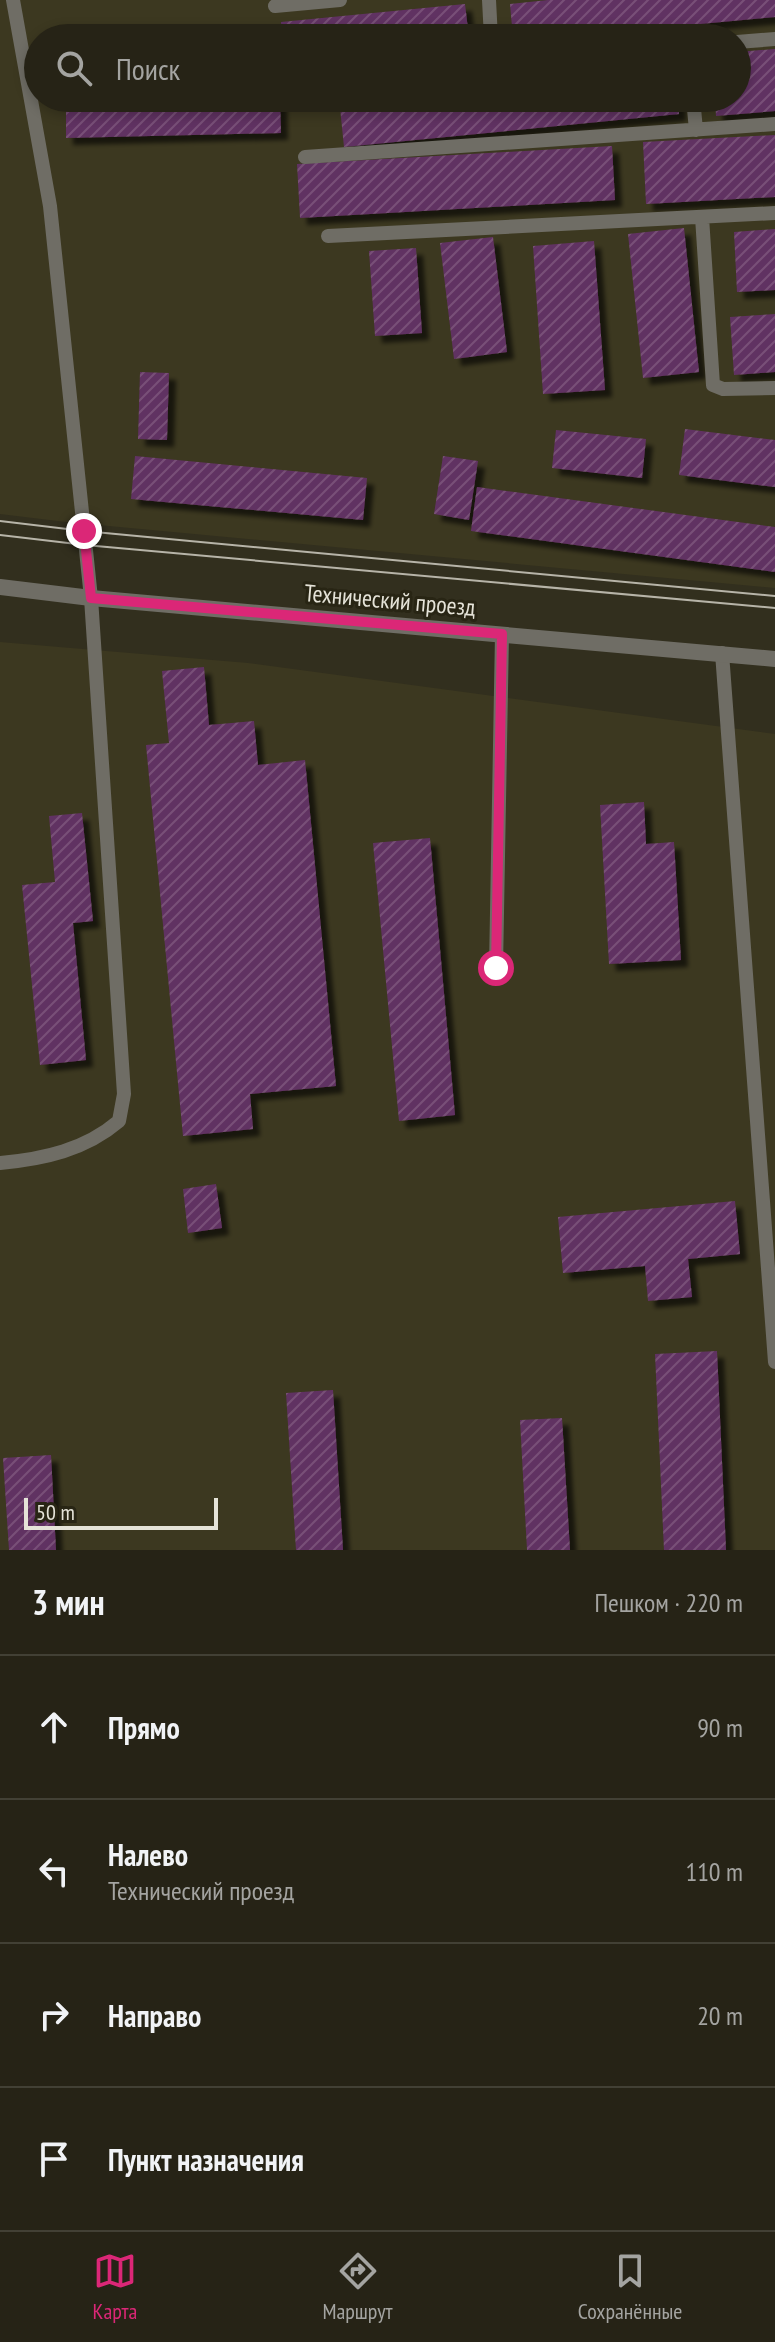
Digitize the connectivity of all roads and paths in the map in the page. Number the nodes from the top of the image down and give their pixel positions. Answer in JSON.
{"nodes":[{"id":1,"x":13,"y":0,"type":"edge"},
{"id":2,"x":340,"y":0,"type":"edge"},
{"id":3,"x":489,"y":0,"type":"edge"},
{"id":4,"x":275,"y":6,"type":"dead end"},
{"id":5,"x":490,"y":24,"type":"edge"},
{"id":6,"x":775,"y":39,"type":"edge"},
{"id":7,"x":751,"y":41,"type":"edge"},
{"id":8,"x":24,"y":61,"type":"edge"},
{"id":9,"x":33,"y":112,"type":"edge"},
{"id":10,"x":694,"y":112,"type":"edge"},
{"id":11,"x":775,"y":124,"type":"edge"},
{"id":12,"x":696,"y":130,"type":"junction"},
{"id":13,"x":305,"y":157,"type":"dead end"},
{"id":14,"x":775,"y":213,"type":"edge"},
{"id":15,"x":702,"y":217,"type":"junction"},
{"id":16,"x":328,"y":236,"type":"dead end"},
{"id":17,"x":775,"y":388,"type":"edge"},
{"id":18,"x":0,"y":587,"type":"edge"},
{"id":19,"x":91,"y":598,"type":"junction"},
{"id":20,"x":502,"y":634,"type":"junction"},
{"id":21,"x":722,"y":653,"type":"junction"},
{"id":22,"x":775,"y":659,"type":"edge"},
{"id":23,"x":496,"y":968,"type":"dead end"},
{"id":24,"x":0,"y":1163,"type":"edge"},
{"id":25,"x":775,"y":1362,"type":"edge"}],
"edges":[{"from":1,"to":8,"type":"lane"},
{"from":2,"to":4,"type":"lane"},
{"from":3,"to":5,"type":"lane"},
{"from":6,"to":7,"type":"lane"},
{"from":9,"to":19,"type":"lane"},
{"from":10,"to":12,"type":"lane"},
{"from":11,"to":12,"type":"lane"},
{"from":12,"to":13,"type":"lane"},
{"from":14,"to":15,"type":"lane"},
{"from":15,"to":16,"type":"lane"},
{"from":15,"to":17,"type":"lane"},
{"from":18,"to":19,"type":"street","name":"Технический проезд"},
{"from":19,"to":20,"type":"street","name":"Технический проезд"},
{"from":19,"to":24,"type":"lane"},
{"from":20,"to":21,"type":"street","name":"Технический проезд"},
{"from":20,"to":23,"type":"lane"},
{"from":21,"to":22,"type":"street","name":"Технический проезд"},
{"from":21,"to":25,"type":"lane"}]}
